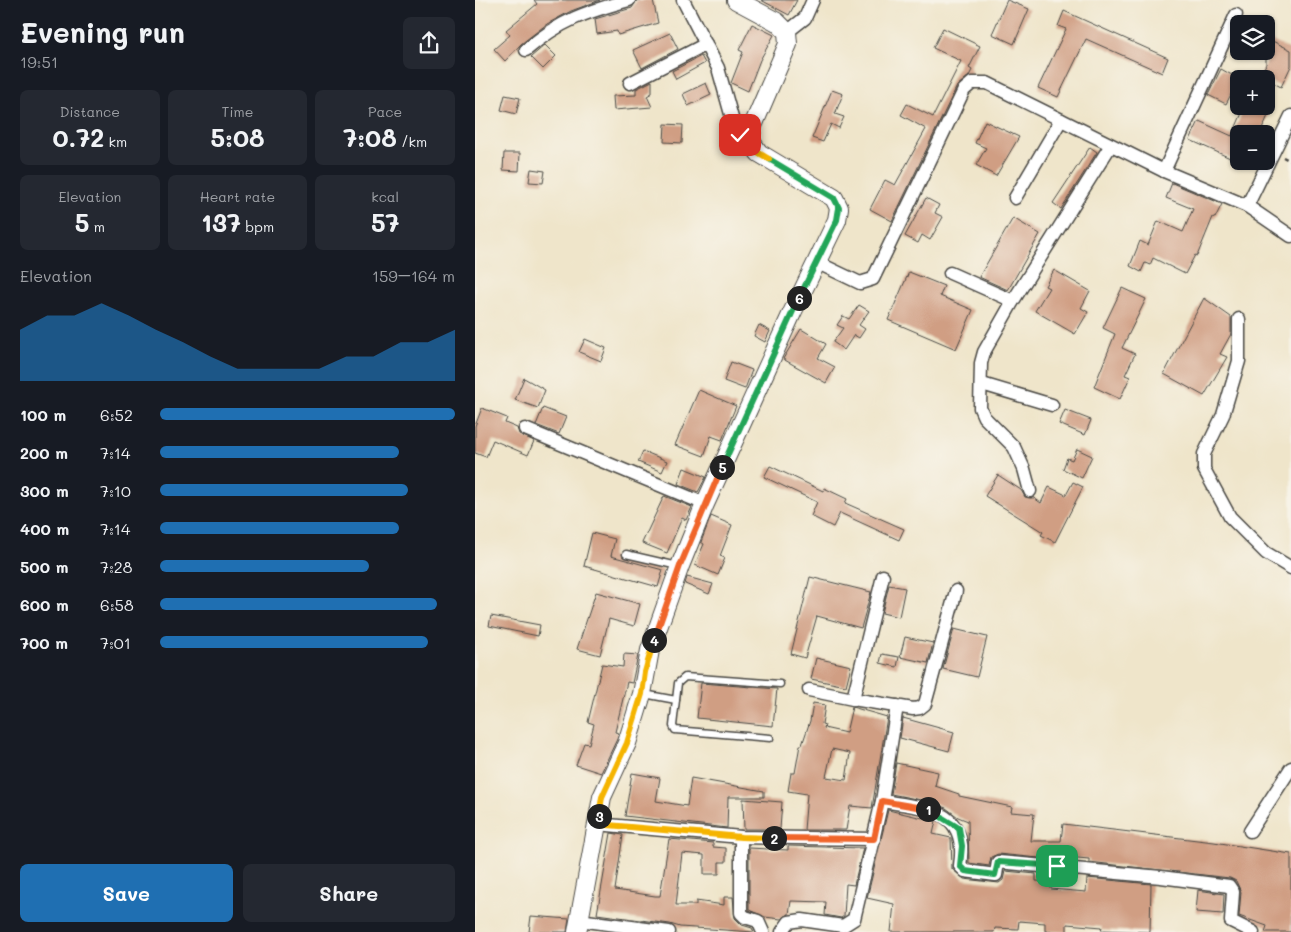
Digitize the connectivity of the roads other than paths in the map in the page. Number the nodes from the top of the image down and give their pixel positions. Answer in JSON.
{"nodes":[{"id":1,"x":629,"y":0,"type":"edge"},
{"id":2,"x":683,"y":0,"type":"edge"},
{"id":3,"x":736,"y":0,"type":"edge"},
{"id":4,"x":813,"y":0,"type":"edge"},
{"id":5,"x":1230,"y":28,"type":"edge"},
{"id":6,"x":787,"y":32,"type":"junction"},
{"id":7,"x":706,"y":44,"type":"junction"},
{"id":8,"x":526,"y":50,"type":"dead end"},
{"id":9,"x":630,"y":83,"type":"dead end"},
{"id":10,"x":1291,"y":116,"type":"edge"},
{"id":11,"x":1061,"y":120,"type":"junction"},
{"id":12,"x":750,"y":140,"type":"junction"},
{"id":13,"x":1111,"y":145,"type":"junction"},
{"id":14,"x":1164,"y":171,"type":"junction"},
{"id":15,"x":1015,"y":198,"type":"dead end"},
{"id":16,"x":1247,"y":206,"type":"junction"},
{"id":17,"x":1291,"y":236,"type":"edge"},
{"id":18,"x":816,"y":262,"type":"junction"},
{"id":19,"x":951,"y":272,"type":"dead end"},
{"id":20,"x":1013,"y":301,"type":"junction"},
{"id":21,"x":1239,"y":319,"type":"dead end"},
{"id":22,"x":981,"y":384,"type":"junction"},
{"id":23,"x":1052,"y":404,"type":"dead end"},
{"id":24,"x":525,"y":429,"type":"dead end"},
{"id":25,"x":1030,"y":491,"type":"dead end"},
{"id":26,"x":705,"y":504,"type":"junction"},
{"id":27,"x":626,"y":554,"type":"dead end"},
{"id":28,"x":680,"y":566,"type":"junction"},
{"id":29,"x":1291,"y":568,"type":"edge"},
{"id":30,"x":883,"y":576,"type":"dead end"},
{"id":31,"x":956,"y":591,"type":"dead end"},
{"id":32,"x":780,"y":684,"type":"dead end"},
{"id":33,"x":809,"y":690,"type":"dead end"},
{"id":34,"x":642,"y":694,"type":"junction"},
{"id":35,"x":853,"y":699,"type":"junction"},
{"id":36,"x":676,"y":700,"type":"junction"},
{"id":37,"x":897,"y":706,"type":"junction"},
{"id":38,"x":770,"y":738,"type":"dead end"},
{"id":39,"x":1291,"y":768,"type":"edge"},
{"id":40,"x":882,"y":801,"type":"junction"},
{"id":41,"x":597,"y":824,"type":"junction"},
{"id":42,"x":1250,"y":831,"type":"dead end"},
{"id":43,"x":741,"y":837,"type":"junction"},
{"id":44,"x":874,"y":839,"type":"junction"},
{"id":45,"x":578,"y":926,"type":"edge"},
{"id":46,"x":669,"y":932,"type":"edge"},
{"id":47,"x":763,"y":932,"type":"edge"},
{"id":48,"x":782,"y":932,"type":"edge"},
{"id":49,"x":1253,"y":932,"type":"edge"}],
"edges":[{"from":1,"to":8,"type":"street"},
{"from":2,"to":7,"type":"street"},
{"from":3,"to":6,"type":"street"},
{"from":4,"to":6,"type":"street"},
{"from":5,"to":14,"type":"street"},
{"from":6,"to":12,"type":"street"},
{"from":7,"to":9,"type":"street"},
{"from":7,"to":12,"type":"street"},
{"from":10,"to":16,"type":"street"},
{"from":11,"to":13,"type":"street"},
{"from":11,"to":15,"type":"street"},
{"from":11,"to":18,"type":"street"},
{"from":12,"to":18,"type":"street"},
{"from":13,"to":14,"type":"street"},
{"from":13,"to":20,"type":"street"},
{"from":14,"to":16,"type":"street"},
{"from":16,"to":17,"type":"street"},
{"from":18,"to":26,"type":"street"},
{"from":19,"to":20,"type":"street"},
{"from":20,"to":22,"type":"street"},
{"from":21,"to":29,"type":"street"},
{"from":22,"to":23,"type":"street"},
{"from":22,"to":25,"type":"street"},
{"from":24,"to":26,"type":"street"},
{"from":26,"to":28,"type":"street"},
{"from":27,"to":28,"type":"lane"},
{"from":28,"to":34,"type":"street"},
{"from":30,"to":35,"type":"street"},
{"from":31,"to":37,"type":"street"},
{"from":32,"to":36,"type":"lane"},
{"from":33,"to":35,"type":"street"},
{"from":34,"to":36,"type":"lane"},
{"from":34,"to":41,"type":"street"},
{"from":35,"to":37,"type":"street"},
{"from":36,"to":38,"type":"lane"},
{"from":37,"to":40,"type":"street"},
{"from":39,"to":42,"type":"street"},
{"from":40,"to":44,"type":"street"},
{"from":40,"to":49,"type":"street"},
{"from":41,"to":43,"type":"street"},
{"from":41,"to":45,"type":"street"},
{"from":43,"to":44,"type":"street"},
{"from":43,"to":47,"type":"street"},
{"from":44,"to":48,"type":"street"},
{"from":45,"to":46,"type":"street"}]}
